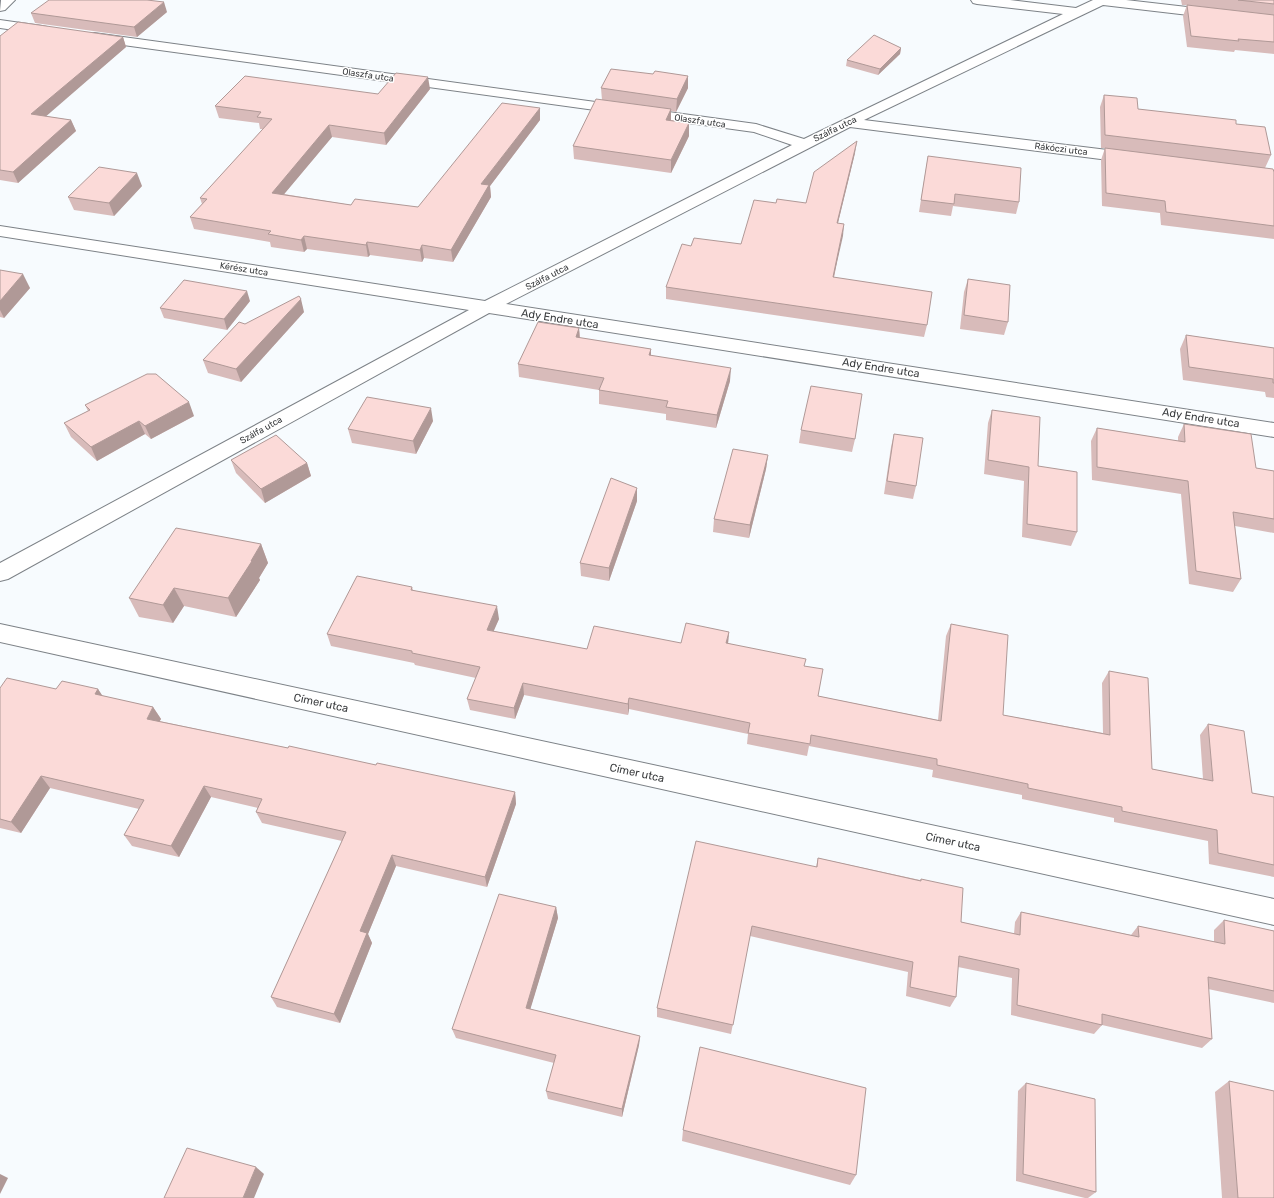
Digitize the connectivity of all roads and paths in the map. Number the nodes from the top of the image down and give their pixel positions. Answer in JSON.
{"nodes":[{"id":1,"x":9,"y":0,"type":"edge"},
{"id":2,"x":977,"y":0,"type":"edge"},
{"id":3,"x":1103,"y":0,"type":"edge"},
{"id":4,"x":0,"y":7,"type":"edge"},
{"id":5,"x":1079,"y":12,"type":"junction"},
{"id":6,"x":1274,"y":21,"type":"edge"},
{"id":7,"x":0,"y":24,"type":"edge"},
{"id":8,"x":55,"y":32,"type":"edge"},
{"id":9,"x":79,"y":35,"type":"edge"},
{"id":10,"x":848,"y":122,"type":"junction"},
{"id":11,"x":804,"y":144,"type":"junction"},
{"id":12,"x":1148,"y":160,"type":"edge"},
{"id":13,"x":0,"y":231,"type":"edge"},
{"id":14,"x":487,"y":307,"type":"junction"},
{"id":15,"x":1274,"y":430,"type":"edge"},
{"id":16,"x":0,"y":573,"type":"edge"},
{"id":17,"x":0,"y":633,"type":"edge"},
{"id":18,"x":1274,"y":912,"type":"edge"}],
"edges":[{"from":1,"to":4,"type":"street"},
{"from":2,"to":5,"type":"street"},
{"from":3,"to":5,"type":"street","name":"Szálfa utca"},
{"from":3,"to":6,"type":"street"},
{"from":5,"to":10,"type":"street","name":"Szálfa utca"},
{"from":7,"to":8,"type":"street"},
{"from":9,"to":11,"type":"street","name":"Olaszfa utca"},
{"from":10,"to":11,"type":"street","name":"Szálfa utca"},
{"from":10,"to":12,"type":"street","name":"Rákóczi utca"},
{"from":11,"to":14,"type":"street","name":"Szálfa utca"},
{"from":13,"to":14,"type":"street","name":"Kérész utca"},
{"from":14,"to":15,"type":"street","name":"Ady Endre utca"},
{"from":14,"to":16,"type":"street","name":"Szálfa utca"},
{"from":17,"to":18,"type":"street","name":"Címer utca"}]}
